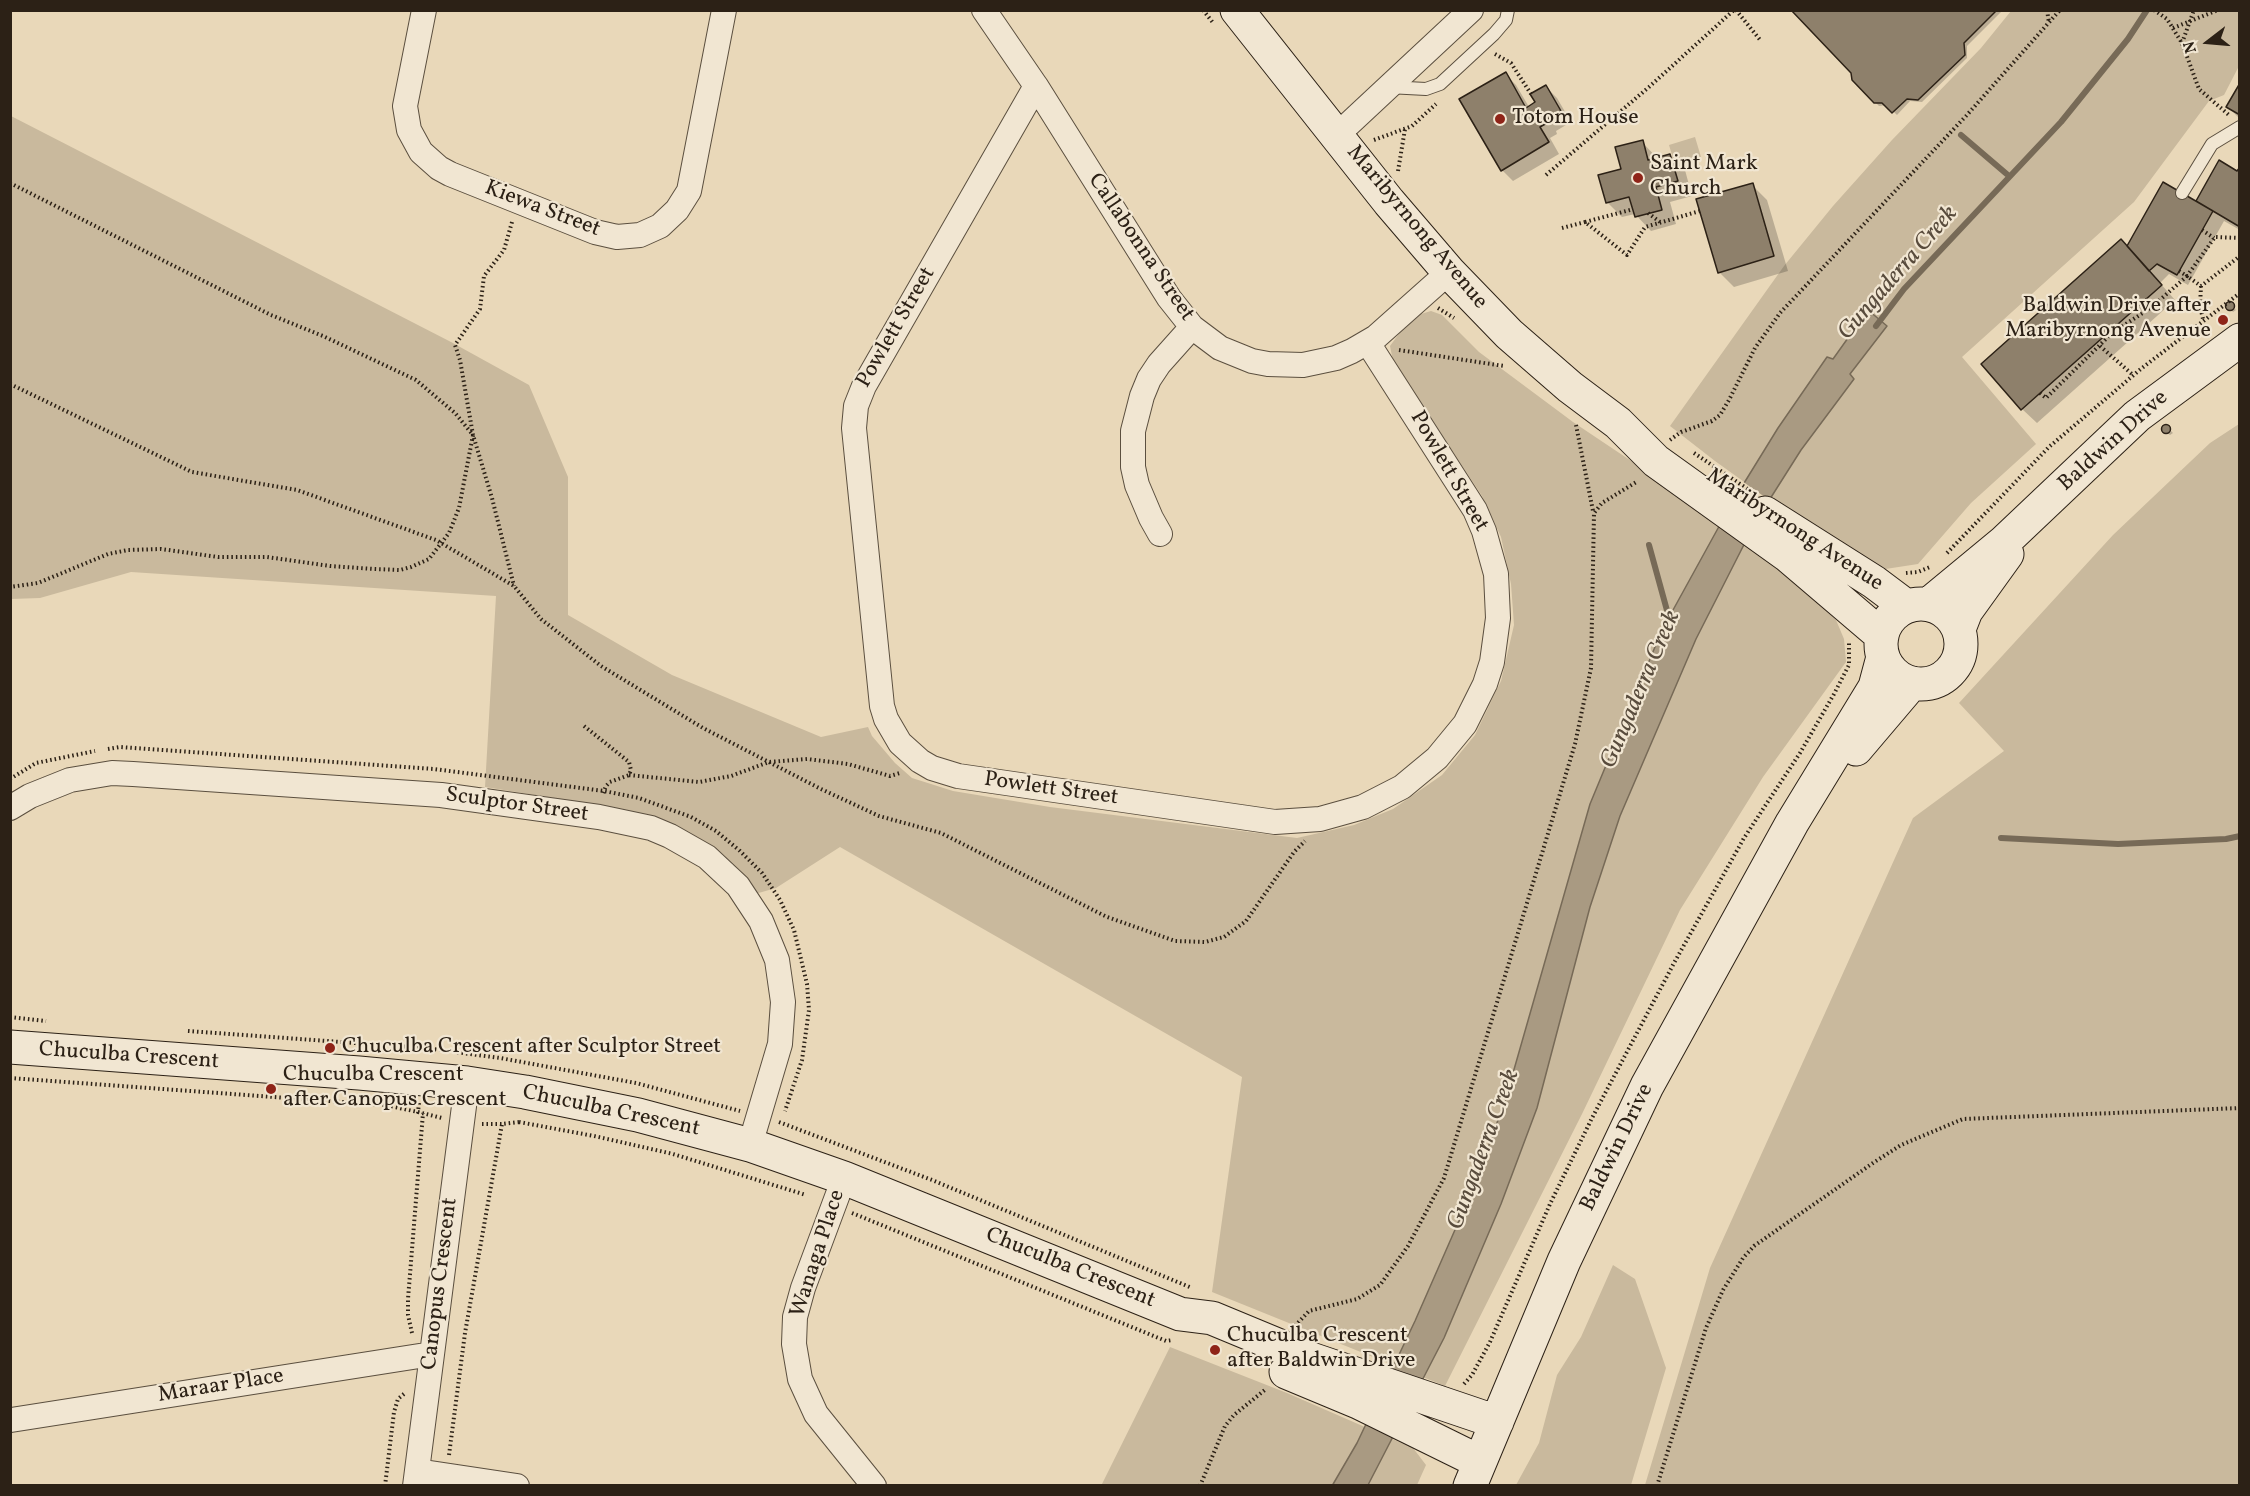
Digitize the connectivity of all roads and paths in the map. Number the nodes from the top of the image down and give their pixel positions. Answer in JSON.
{"nodes":[{"id":1,"x":424,"y":10,"type":"edge"},
{"id":2,"x":724,"y":10,"type":"edge"},
{"id":3,"x":984,"y":10,"type":"edge"},
{"id":4,"x":1237,"y":10,"type":"edge"},
{"id":5,"x":1470,"y":10,"type":"edge"},
{"id":6,"x":1508,"y":10,"type":"edge"},
{"id":7,"x":1735,"y":10,"type":"edge"},
{"id":8,"x":2047,"y":10,"type":"edge"},
{"id":9,"x":2060,"y":10,"type":"edge"},
{"id":10,"x":2154,"y":10,"type":"edge"},
{"id":11,"x":2194,"y":10,"type":"edge"},
{"id":12,"x":2218,"y":10,"type":"edge"},
{"id":13,"x":2189,"y":21,"type":"junction"},
{"id":14,"x":2049,"y":24,"type":"junction"},
{"id":15,"x":2173,"y":27,"type":"junction"},
{"id":16,"x":1761,"y":41,"type":"dead end"},
{"id":17,"x":2182,"y":43,"type":"junction"},
{"id":18,"x":1492,"y":52,"type":"dead end"},
{"id":19,"x":1036,"y":86,"type":"junction"},
{"id":20,"x":1388,"y":87,"type":"junction"},
{"id":21,"x":1531,"y":94,"type":"dead end"},
{"id":22,"x":2235,"y":122,"type":"edge"},
{"id":23,"x":1405,"y":129,"type":"dead end"},
{"id":24,"x":1337,"y":135,"type":"junction"},
{"id":25,"x":1397,"y":175,"type":"dead end"},
{"id":26,"x":1546,"y":175,"type":"dead end"},
{"id":27,"x":10,"y":183,"type":"edge"},
{"id":28,"x":2182,"y":193,"type":"dead end"},
{"id":29,"x":518,"y":201,"type":"junction"},
{"id":30,"x":1630,"y":210,"type":"dead end"},
{"id":31,"x":1700,"y":211,"type":"dead end"},
{"id":32,"x":1648,"y":213,"type":"dead end"},
{"id":33,"x":1585,"y":222,"type":"junction"},
{"id":34,"x":1661,"y":223,"type":"junction"},
{"id":35,"x":1562,"y":228,"type":"dead end"},
{"id":36,"x":2202,"y":230,"type":"dead end"},
{"id":37,"x":2214,"y":238,"type":"junction"},
{"id":38,"x":2240,"y":238,"type":"edge"},
{"id":39,"x":2240,"y":256,"type":"edge"},
{"id":40,"x":2179,"y":271,"type":"dead end"},
{"id":41,"x":1449,"y":272,"type":"junction"},
{"id":42,"x":2187,"y":276,"type":"junction"},
{"id":43,"x":2201,"y":286,"type":"junction"},
{"id":44,"x":2240,"y":293,"type":"edge"},
{"id":45,"x":2145,"y":300,"type":"dead end"},
{"id":46,"x":2152,"y":307,"type":"junction"},
{"id":47,"x":2220,"y":307,"type":"junction"},
{"id":48,"x":2223,"y":312,"type":"dead end"},
{"id":49,"x":2203,"y":319,"type":"junction"},
{"id":50,"x":1192,"y":327,"type":"junction"},
{"id":51,"x":2240,"y":340,"type":"edge"},
{"id":52,"x":1370,"y":346,"type":"junction"},
{"id":53,"x":2100,"y":346,"type":"junction"},
{"id":54,"x":2074,"y":362,"type":"dead end"},
{"id":55,"x":1505,"y":366,"type":"dead end"},
{"id":56,"x":2078,"y":367,"type":"junction"},
{"id":57,"x":2133,"y":375,"type":"junction"},
{"id":58,"x":10,"y":384,"type":"edge"},
{"id":59,"x":2040,"y":393,"type":"dead end"},
{"id":60,"x":1575,"y":424,"type":"dead end"},
{"id":61,"x":473,"y":435,"type":"junction"},
{"id":62,"x":1660,"y":453,"type":"junction"},
{"id":63,"x":2047,"y":503,"type":"junction"},
{"id":64,"x":1594,"y":513,"type":"junction"},
{"id":65,"x":1160,"y":534,"type":"dead end"},
{"id":66,"x":441,"y":544,"type":"junction"},
{"id":67,"x":1794,"y":546,"type":"junction"},
{"id":68,"x":1941,"y":559,"type":"dead end"},
{"id":69,"x":1936,"y":565,"type":"dead end"},
{"id":70,"x":1874,"y":582,"type":"junction"},
{"id":71,"x":514,"y":586,"type":"junction"},
{"id":72,"x":10,"y":587,"type":"edge"},
{"id":73,"x":1917,"y":605,"type":"junction"},
{"id":74,"x":1852,"y":611,"type":"junction"},
{"id":75,"x":1959,"y":629,"type":"junction"},
{"id":76,"x":1882,"y":646,"type":"junction"},
{"id":77,"x":1912,"y":683,"type":"junction"},
{"id":78,"x":584,"y":726,"type":"dead end"},
{"id":79,"x":769,"y":762,"type":"junction"},
{"id":80,"x":901,"y":773,"type":"dead end"},
{"id":81,"x":629,"y":775,"type":"junction"},
{"id":82,"x":10,"y":779,"type":"edge"},
{"id":83,"x":604,"y":791,"type":"junction"},
{"id":84,"x":10,"y":808,"type":"edge"},
{"id":85,"x":599,"y":817,"type":"junction"},
{"id":86,"x":1322,"y":819,"type":"junction"},
{"id":87,"x":1792,"y":823,"type":"junction"},
{"id":88,"x":10,"y":1047,"type":"edge"},
{"id":89,"x":10,"y":1078,"type":"edge"},
{"id":90,"x":467,"y":1083,"type":"junction"},
{"id":91,"x":524,"y":1092,"type":"junction"},
{"id":92,"x":2240,"y":1108,"type":"edge"},
{"id":93,"x":780,"y":1123,"type":"dead end"},
{"id":94,"x":750,"y":1145,"type":"junction"},
{"id":95,"x":839,"y":1192,"type":"junction"},
{"id":96,"x":1179,"y":1327,"type":"junction"},
{"id":97,"x":422,"y":1355,"type":"junction"},
{"id":98,"x":1282,"y":1359,"type":"junction"},
{"id":99,"x":1363,"y":1390,"type":"junction"},
{"id":100,"x":1449,"y":1394,"type":"junction"},
{"id":101,"x":11,"y":1420,"type":"edge"},
{"id":102,"x":1497,"y":1422,"type":"junction"},
{"id":103,"x":1475,"y":1474,"type":"edge"},
{"id":104,"x":446,"y":1475,"type":"junction"},
{"id":105,"x":416,"y":1478,"type":"edge"},
{"id":106,"x":385,"y":1485,"type":"edge"},
{"id":107,"x":517,"y":1485,"type":"edge"},
{"id":108,"x":874,"y":1485,"type":"edge"},
{"id":109,"x":1200,"y":1485,"type":"edge"},
{"id":110,"x":1657,"y":1485,"type":"edge"}],
"edges":[{"from":1,"to":29,"type":"street","name":"Kiewa Street"},
{"from":2,"to":29,"type":"street","name":"Kiewa Street"},
{"from":3,"to":19,"type":"street","name":"Callabonna Street"},
{"from":4,"to":24,"type":"street","name":"Maribyrnong Avenue"},
{"from":5,"to":20,"type":"street"},
{"from":6,"to":20,"type":"lane"},
{"from":7,"to":16,"type":"path"},
{"from":7,"to":26,"type":"path"},
{"from":8,"to":14,"type":"path"},
{"from":9,"to":14,"type":"path"},
{"from":10,"to":15,"type":"path"},
{"from":11,"to":13,"type":"path"},
{"from":12,"to":13,"type":"path"},
{"from":13,"to":15,"type":"path"},
{"from":13,"to":17,"type":"path"},
{"from":14,"to":62,"type":"path"},
{"from":15,"to":17,"type":"path"},
{"from":17,"to":22,"type":"path"},
{"from":18,"to":21,"type":"path"},
{"from":19,"to":50,"type":"street","name":"Callabonna Street"},
{"from":19,"to":86,"type":"street","name":"Powlett Street"},
{"from":20,"to":24,"type":"street"},
{"from":22,"to":28,"type":"lane"},
{"from":23,"to":25,"type":"path"},
{"from":24,"to":41,"type":"street","name":"Maribyrnong Avenue"},
{"from":27,"to":61,"type":"path"},
{"from":29,"to":61,"type":"path"},
{"from":30,"to":33,"type":"path"},
{"from":31,"to":34,"type":"path"},
{"from":32,"to":34,"type":"path"},
{"from":33,"to":34,"type":"path"},
{"from":33,"to":35,"type":"path"},
{"from":36,"to":37,"type":"path"},
{"from":37,"to":38,"type":"path"},
{"from":37,"to":42,"type":"path"},
{"from":39,"to":43,"type":"path"},
{"from":40,"to":42,"type":"path"},
{"from":41,"to":52,"type":"street","name":"Callabonna Street"},
{"from":41,"to":62,"type":"street","name":"Maribyrnong Avenue"},
{"from":42,"to":43,"type":"path"},
{"from":42,"to":46,"type":"path"},
{"from":43,"to":49,"type":"path"},
{"from":44,"to":47,"type":"path"},
{"from":45,"to":46,"type":"path"},
{"from":46,"to":53,"type":"path"},
{"from":47,"to":48,"type":"path"},
{"from":47,"to":49,"type":"path"},
{"from":49,"to":57,"type":"path"},
{"from":50,"to":52,"type":"street","name":"Callabonna Street"},
{"from":50,"to":65,"type":"street"},
{"from":51,"to":63,"type":"street","name":"Baldwin Drive"},
{"from":52,"to":55,"type":"path"},
{"from":52,"to":86,"type":"street","name":"Powlett Street"},
{"from":53,"to":56,"type":"path"},
{"from":53,"to":57,"type":"path"},
{"from":54,"to":56,"type":"path"},
{"from":56,"to":59,"type":"path"},
{"from":57,"to":68,"type":"path"},
{"from":58,"to":66,"type":"path"},
{"from":60,"to":64,"type":"path"},
{"from":61,"to":66,"type":"path"},
{"from":61,"to":71,"type":"path"},
{"from":62,"to":64,"type":"path"},
{"from":62,"to":67,"type":"street","name":"Maribyrnong Avenue"},
{"from":63,"to":73,"type":"street","name":"Baldwin Drive"},
{"from":63,"to":75,"type":"street","name":"Baldwin Drive"},
{"from":64,"to":98,"type":"path"},
{"from":66,"to":71,"type":"path"},
{"from":66,"to":72,"type":"path"},
{"from":67,"to":70,"type":"street","name":"Maribyrnong Avenue"},
{"from":67,"to":74,"type":"street","name":"Maribyrnong Avenue"},
{"from":69,"to":70,"type":"path"},
{"from":70,"to":73,"type":"street","name":"Maribyrnong Avenue"},
{"from":71,"to":79,"type":"path"},
{"from":73,"to":75,"type":"street"},
{"from":73,"to":76,"type":"street"},
{"from":74,"to":76,"type":"street","name":"Maribyrnong Avenue"},
{"from":74,"to":100,"type":"path"},
{"from":75,"to":77,"type":"street"},
{"from":76,"to":77,"type":"street"},
{"from":76,"to":87,"type":"street","name":"Baldwin Drive"},
{"from":77,"to":87,"type":"street","name":"Baldwin Drive"},
{"from":78,"to":81,"type":"path"},
{"from":79,"to":80,"type":"path"},
{"from":79,"to":81,"type":"path"},
{"from":79,"to":86,"type":"path"},
{"from":81,"to":83,"type":"path"},
{"from":82,"to":83,"type":"path"},
{"from":83,"to":85,"type":"path"},
{"from":83,"to":93,"type":"path"},
{"from":84,"to":85,"type":"street","name":"Sculptor Street"},
{"from":85,"to":94,"type":"street","name":"Sculptor Street"},
{"from":87,"to":102,"type":"street","name":"Baldwin Drive"},
{"from":88,"to":90,"type":"street","name":"Chuculba Crescent"},
{"from":89,"to":97,"type":"path"},
{"from":90,"to":91,"type":"street","name":"Chuculba Crescent"},
{"from":90,"to":97,"type":"street","name":"Canopus Crescent"},
{"from":91,"to":94,"type":"street","name":"Chuculba Crescent"},
{"from":91,"to":95,"type":"path"},
{"from":91,"to":104,"type":"path"},
{"from":92,"to":110,"type":"path"},
{"from":94,"to":95,"type":"street","name":"Chuculba Crescent"},
{"from":95,"to":96,"type":"street","name":"Chuculba Crescent"},
{"from":95,"to":96,"type":"path"},
{"from":95,"to":108,"type":"street","name":"Wanaga Place"},
{"from":96,"to":98,"type":"street","name":"Chuculba Crescent"},
{"from":97,"to":101,"type":"street","name":"Maraar Place"},
{"from":97,"to":105,"type":"street","name":"Canopus Crescent"},
{"from":97,"to":106,"type":"path"},
{"from":98,"to":99,"type":"street","name":"Chuculba Crescent"},
{"from":98,"to":109,"type":"path"},
{"from":99,"to":100,"type":"street","name":"Chuculba Crescent"},
{"from":99,"to":103,"type":"street","name":"Chuculba Crescent"},
{"from":100,"to":102,"type":"street","name":"Chuculba Crescent"},
{"from":102,"to":103,"type":"street","name":"Baldwin Drive"},
{"from":104,"to":105,"type":"street"},
{"from":104,"to":107,"type":"street"}]}
